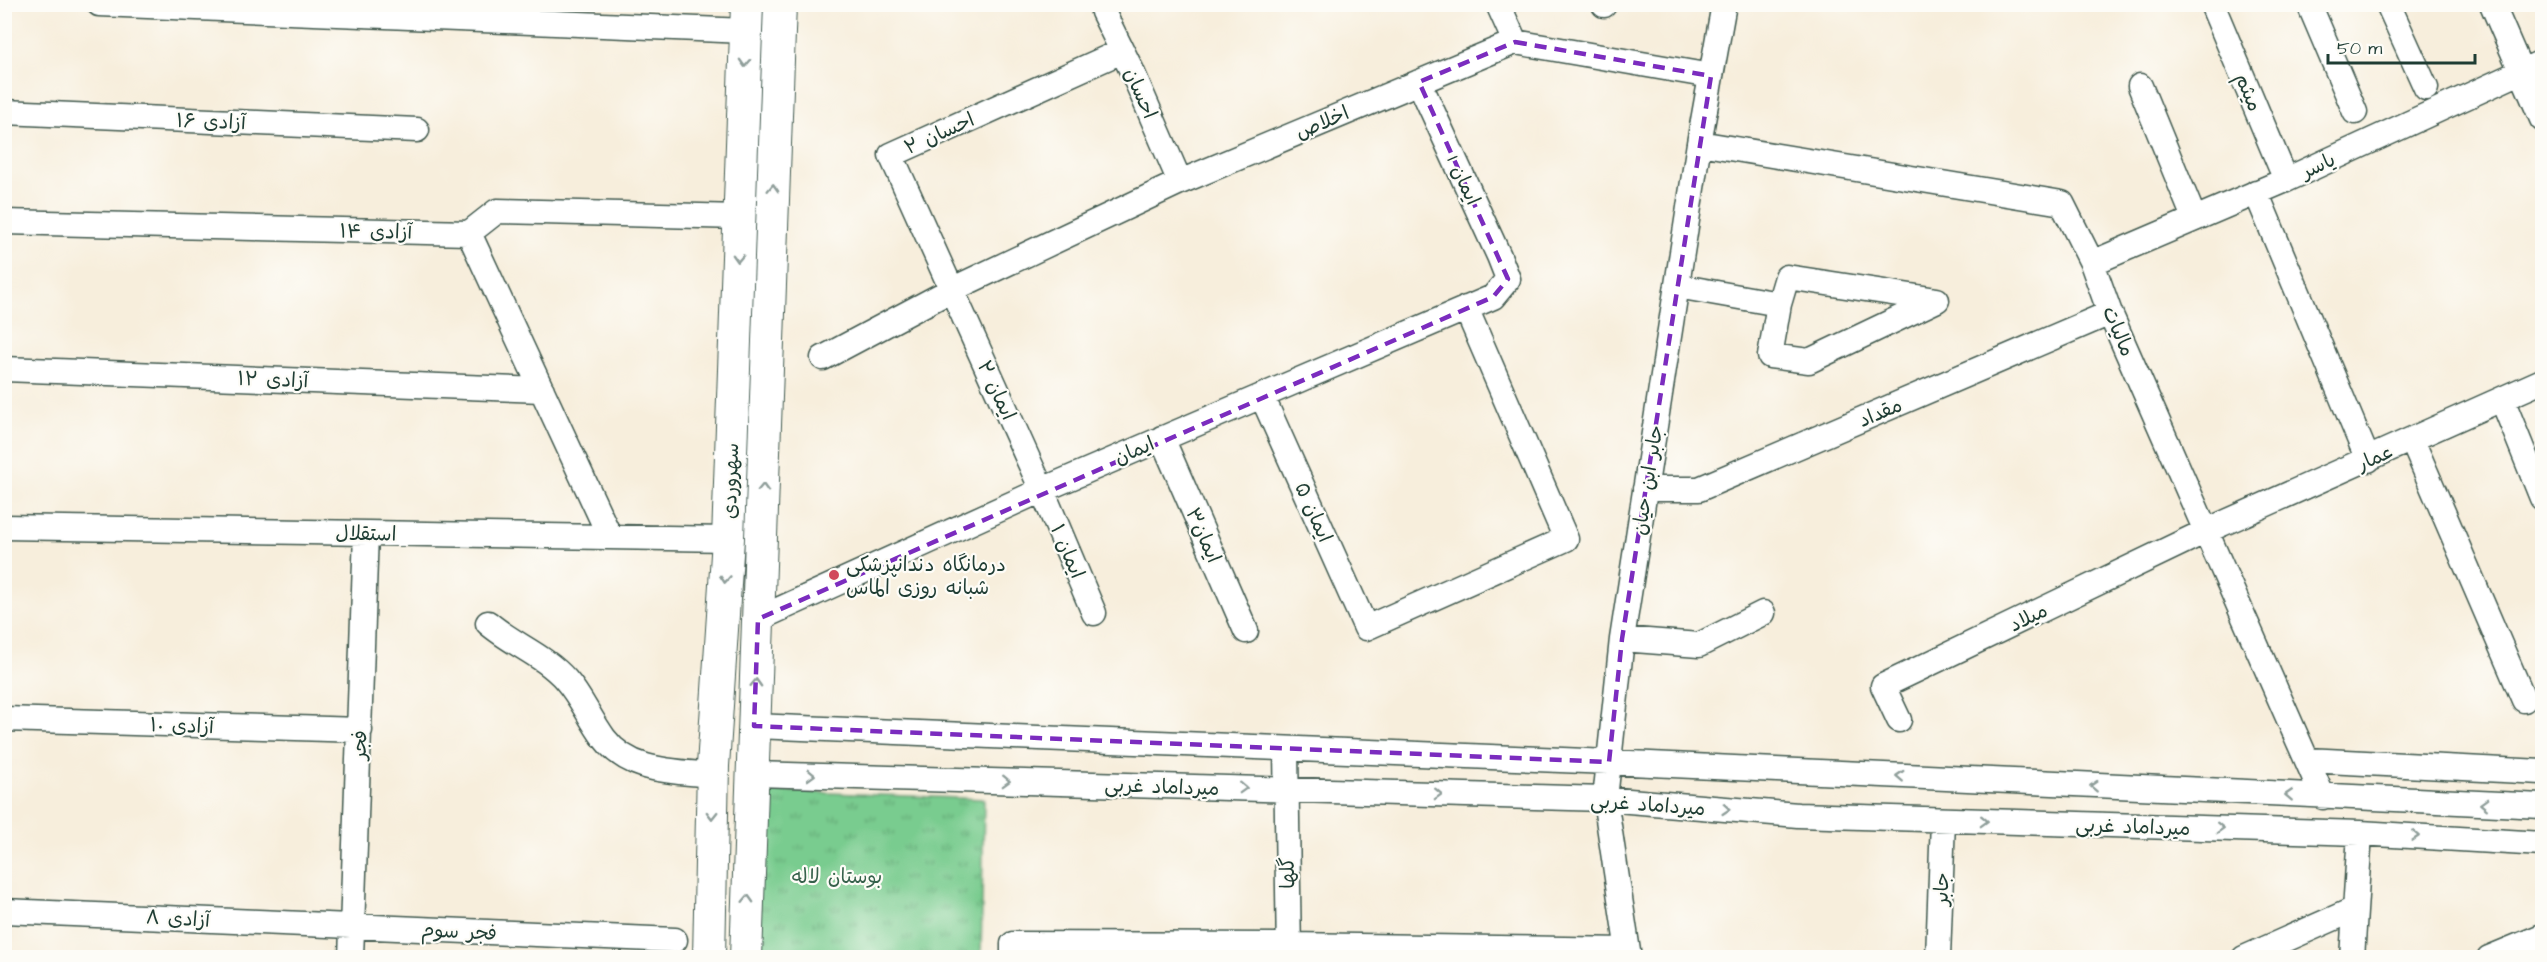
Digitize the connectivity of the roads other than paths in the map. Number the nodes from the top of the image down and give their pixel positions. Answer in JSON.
{"nodes":[{"id":1,"x":99,"y":4,"type":"edge"},
{"id":2,"x":780,"y":4,"type":"edge"},
{"id":3,"x":1102,"y":4,"type":"edge"},
{"id":4,"x":1498,"y":4,"type":"edge"},
{"id":5,"x":1724,"y":4,"type":"edge"},
{"id":6,"x":2212,"y":4,"type":"edge"},
{"id":7,"x":2388,"y":4,"type":"edge"},
{"id":8,"x":2492,"y":4,"type":"edge"},
{"id":9,"x":2310,"y":5,"type":"edge"},
{"id":10,"x":747,"y":18,"type":"edge"},
{"id":11,"x":1515,"y":42,"type":"junction"},
{"id":12,"x":1122,"y":51,"type":"junction"},
{"id":13,"x":2542,"y":62,"type":"edge"},
{"id":14,"x":2520,"y":71,"type":"junction"},
{"id":15,"x":1711,"y":76,"type":"junction"},
{"id":16,"x":1419,"y":82,"type":"junction"},
{"id":17,"x":2140,"y":86,"type":"dead end"},
{"id":18,"x":2426,"y":88,"type":"dead end"},
{"id":19,"x":4,"y":112,"type":"edge"},
{"id":20,"x":2355,"y":112,"type":"dead end"},
{"id":21,"x":2542,"y":119,"type":"edge"},
{"id":22,"x":417,"y":130,"type":"dead end"},
{"id":23,"x":1699,"y":143,"type":"junction"},
{"id":24,"x":2286,"y":180,"type":"junction"},
{"id":25,"x":1180,"y":182,"type":"junction"},
{"id":26,"x":2256,"y":192,"type":"junction"},
{"id":27,"x":740,"y":217,"type":"junction"},
{"id":28,"x":2194,"y":219,"type":"junction"},
{"id":29,"x":4,"y":222,"type":"edge"},
{"id":30,"x":469,"y":233,"type":"junction"},
{"id":31,"x":2092,"y":262,"type":"junction"},
{"id":32,"x":1508,"y":279,"type":"joint"},
{"id":33,"x":1677,"y":285,"type":"junction"},
{"id":34,"x":951,"y":290,"type":"junction"},
{"id":35,"x":1779,"y":304,"type":"junction"},
{"id":36,"x":1466,"y":308,"type":"junction"},
{"id":37,"x":2110,"y":313,"type":"junction"},
{"id":38,"x":823,"y":358,"type":"dead end"},
{"id":39,"x":4,"y":369,"type":"edge"},
{"id":40,"x":2542,"y":381,"type":"edge"},
{"id":41,"x":542,"y":390,"type":"junction"},
{"id":42,"x":1262,"y":396,"type":"junction"},
{"id":43,"x":2502,"y":399,"type":"junction"},
{"id":44,"x":1162,"y":438,"type":"junction"},
{"id":45,"x":2412,"y":440,"type":"junction"},
{"id":46,"x":2368,"y":460,"type":"junction"},
{"id":47,"x":1645,"y":489,"type":"junction"},
{"id":48,"x":1042,"y":490,"type":"junction"},
{"id":49,"x":2542,"y":498,"type":"edge"},
{"id":50,"x":4,"y":527,"type":"edge"},
{"id":51,"x":2206,"y":531,"type":"junction"},
{"id":52,"x":366,"y":533,"type":"junction"},
{"id":53,"x":610,"y":537,"type":"junction"},
{"id":54,"x":728,"y":539,"type":"junction"},
{"id":55,"x":1094,"y":613,"type":"dead end"},
{"id":56,"x":1763,"y":613,"type":"dead end"},
{"id":57,"x":758,"y":619,"type":"junction"},
{"id":58,"x":488,"y":622,"type":"dead end"},
{"id":59,"x":1246,"y":631,"type":"dead end"},
{"id":60,"x":1622,"y":639,"type":"junction"},
{"id":61,"x":2524,"y":700,"type":"dead end"},
{"id":62,"x":4,"y":719,"type":"edge"},
{"id":63,"x":1899,"y":720,"type":"dead end"},
{"id":64,"x":754,"y":726,"type":"junction"},
{"id":65,"x":360,"y":730,"type":"junction"},
{"id":66,"x":1286,"y":749,"type":"junction"},
{"id":67,"x":2307,"y":760,"type":"junction"},
{"id":68,"x":1610,"y":762,"type":"junction"},
{"id":69,"x":2542,"y":772,"type":"edge"},
{"id":70,"x":753,"y":774,"type":"junction"},
{"id":71,"x":713,"y":776,"type":"junction"},
{"id":72,"x":1286,"y":789,"type":"junction"},
{"id":73,"x":2323,"y":797,"type":"junction"},
{"id":74,"x":1605,"y":799,"type":"junction"},
{"id":75,"x":2542,"y":806,"type":"edge"},
{"id":76,"x":1944,"y":820,"type":"junction"},
{"id":77,"x":2360,"y":833,"type":"junction"},
{"id":78,"x":2542,"y":844,"type":"edge"},
{"id":79,"x":2355,"y":909,"type":"junction"},
{"id":80,"x":4,"y":911,"type":"edge"},
{"id":81,"x":351,"y":926,"type":"junction"},
{"id":82,"x":2542,"y":936,"type":"edge"},
{"id":83,"x":675,"y":940,"type":"dead end"},
{"id":84,"x":1289,"y":951,"type":"edge"},
{"id":85,"x":1628,"y":954,"type":"edge"},
{"id":86,"x":351,"y":957,"type":"edge"},
{"id":87,"x":709,"y":957,"type":"edge"},
{"id":88,"x":746,"y":957,"type":"edge"},
{"id":89,"x":1013,"y":957,"type":"edge"},
{"id":90,"x":1938,"y":957,"type":"edge"},
{"id":91,"x":2244,"y":957,"type":"edge"},
{"id":92,"x":2352,"y":957,"type":"edge"},
{"id":93,"x":2489,"y":957,"type":"edge"}],
"edges":[{"from":1,"to":10,"type":"street"},
{"from":57,"to":2,"type":"main road","name":"سهروردی","one_way":true},
{"from":3,"to":12,"type":"street","name":"احسان"},
{"from":4,"to":11,"type":"street"},
{"from":5,"to":15,"type":"street","name":"جابر ابن حیان"},
{"from":6,"to":24,"type":"street","name":"میثم"},
{"from":7,"to":18,"type":"street"},
{"from":8,"to":14,"type":"street"},
{"from":9,"to":20,"type":"street"},
{"from":10,"to":27,"type":"main road","name":"سهروردی","one_way":true},
{"from":11,"to":15,"type":"street"},
{"from":11,"to":16,"type":"street","name":"اخلاص"},
{"from":12,"to":25,"type":"street","name":"احسان"},
{"from":12,"to":34,"type":"street","name":"احسان ۲"},
{"from":13,"to":14,"type":"street","name":"یاسر"},
{"from":14,"to":21,"type":"street"},
{"from":14,"to":24,"type":"street","name":"یاسر"},
{"from":15,"to":23,"type":"street","name":"جابر ابن حیان"},
{"from":16,"to":25,"type":"street","name":"اخلاص"},
{"from":16,"to":32,"type":"street","name":"ایمان 1"},
{"from":17,"to":28,"type":"street"},
{"from":19,"to":22,"type":"street","name":"آزادی ۱۶"},
{"from":23,"to":31,"type":"street","name":"مالیات"},
{"from":23,"to":33,"type":"street","name":"جابر ابن حیان"},
{"from":24,"to":26,"type":"street","name":"یاسر"},
{"from":25,"to":34,"type":"street","name":"اخلاص"},
{"from":26,"to":28,"type":"street","name":"یاسر"},
{"from":26,"to":46,"type":"street"},
{"from":27,"to":30,"type":"street"},
{"from":27,"to":54,"type":"main road","name":"سهروردی","one_way":true},
{"from":28,"to":31,"type":"street","name":"یاسر"},
{"from":29,"to":30,"type":"street","name":"آزادی ۱۴"},
{"from":30,"to":41,"type":"street"},
{"from":31,"to":37,"type":"street","name":"مالیات"},
{"from":32,"to":36,"type":"street","name":"ایمان"},
{"from":33,"to":35,"type":"street"},
{"from":33,"to":47,"type":"street","name":"جابر ابن حیان"},
{"from":34,"to":38,"type":"street","name":"اخلاص"},
{"from":34,"to":48,"type":"street","name":"ایمان ۲"},
{"from":35,"to":35,"type":"street"},
{"from":36,"to":42,"type":"street","name":"ایمان"},
{"from":36,"to":42,"type":"street","name":"ایمان ۵"},
{"from":37,"to":47,"type":"street","name":"مقداد"},
{"from":37,"to":51,"type":"street","name":"مالیات"},
{"from":39,"to":41,"type":"street","name":"آزادی ۱۲"},
{"from":40,"to":43,"type":"street","name":"عمار"},
{"from":41,"to":53,"type":"street"},
{"from":42,"to":44,"type":"street","name":"ایمان"},
{"from":43,"to":45,"type":"street","name":"عمار"},
{"from":43,"to":49,"type":"street"},
{"from":44,"to":48,"type":"street","name":"ایمان"},
{"from":44,"to":59,"type":"street","name":"ایمان۳"},
{"from":45,"to":46,"type":"street","name":"عمار"},
{"from":45,"to":61,"type":"street"},
{"from":46,"to":51,"type":"street","name":"عمار"},
{"from":47,"to":60,"type":"street","name":"جابر ابن حیان"},
{"from":48,"to":55,"type":"street","name":"ایمان ۱"},
{"from":48,"to":57,"type":"street","name":"ایمان"},
{"from":50,"to":52,"type":"street","name":"استقلال"},
{"from":51,"to":63,"type":"street","name":"میلاد"},
{"from":51,"to":67,"type":"street","name":"مالیات"},
{"from":52,"to":53,"type":"street","name":"استقلال"},
{"from":52,"to":65,"type":"street","name":"فجر"},
{"from":53,"to":54,"type":"street","name":"استقلال"},
{"from":54,"to":71,"type":"main road","name":"سهروردی","one_way":true},
{"from":56,"to":60,"type":"street"},
{"from":64,"to":57,"type":"main road","name":"سهروردی","one_way":true},
{"from":58,"to":71,"type":"street"},
{"from":60,"to":68,"type":"street","name":"جابر ابن حیان"},
{"from":62,"to":65,"type":"street","name":"آزادی ۱۰"},
{"from":64,"to":66,"type":"street","name":"میرداماد غربی"},
{"from":64,"to":70,"type":"main road","name":"سهروردی"},
{"from":65,"to":81,"type":"street","name":"فجر"},
{"from":66,"to":68,"type":"street","name":"میرداماد غربی"},
{"from":66,"to":72,"type":"street","name":"گلها"},
{"from":67,"to":69,"type":"street"},
{"from":67,"to":73,"type":"street","name":"مالیات"},
{"from":73,"to":68,"type":"street","name":"میرداماد غربی","one_way":true},
{"from":68,"to":74,"type":"street","name":"جابر ابن حیان"},
{"from":70,"to":72,"type":"street","name":"میرداماد غربی","one_way":true},
{"from":88,"to":70,"type":"main road","name":"سهروردی","one_way":true},
{"from":71,"to":87,"type":"main road","name":"سهروردی","one_way":true},
{"from":72,"to":74,"type":"street","name":"میرداماد غربی","one_way":true},
{"from":72,"to":84,"type":"street","name":"گلها"},
{"from":75,"to":73,"type":"street","name":"میرداماد غربی","one_way":true},
{"from":74,"to":76,"type":"street","name":"میرداماد غربی","one_way":true},
{"from":74,"to":85,"type":"street","name":"جابر ابن حیان"},
{"from":76,"to":77,"type":"street","name":"میرداماد غربی","one_way":true},
{"from":76,"to":90,"type":"street","name":"جابر"},
{"from":77,"to":78,"type":"street","name":"میرداماد غربی","one_way":true},
{"from":77,"to":79,"type":"street"},
{"from":79,"to":91,"type":"street"},
{"from":79,"to":92,"type":"street"},
{"from":80,"to":81,"type":"street","name":"آزادی ۸"},
{"from":81,"to":83,"type":"street","name":"فجر سوم"},
{"from":81,"to":86,"type":"street","name":"فجر"},
{"from":82,"to":93,"type":"street"},
{"from":84,"to":85,"type":"street"},
{"from":84,"to":89,"type":"street"}]}
